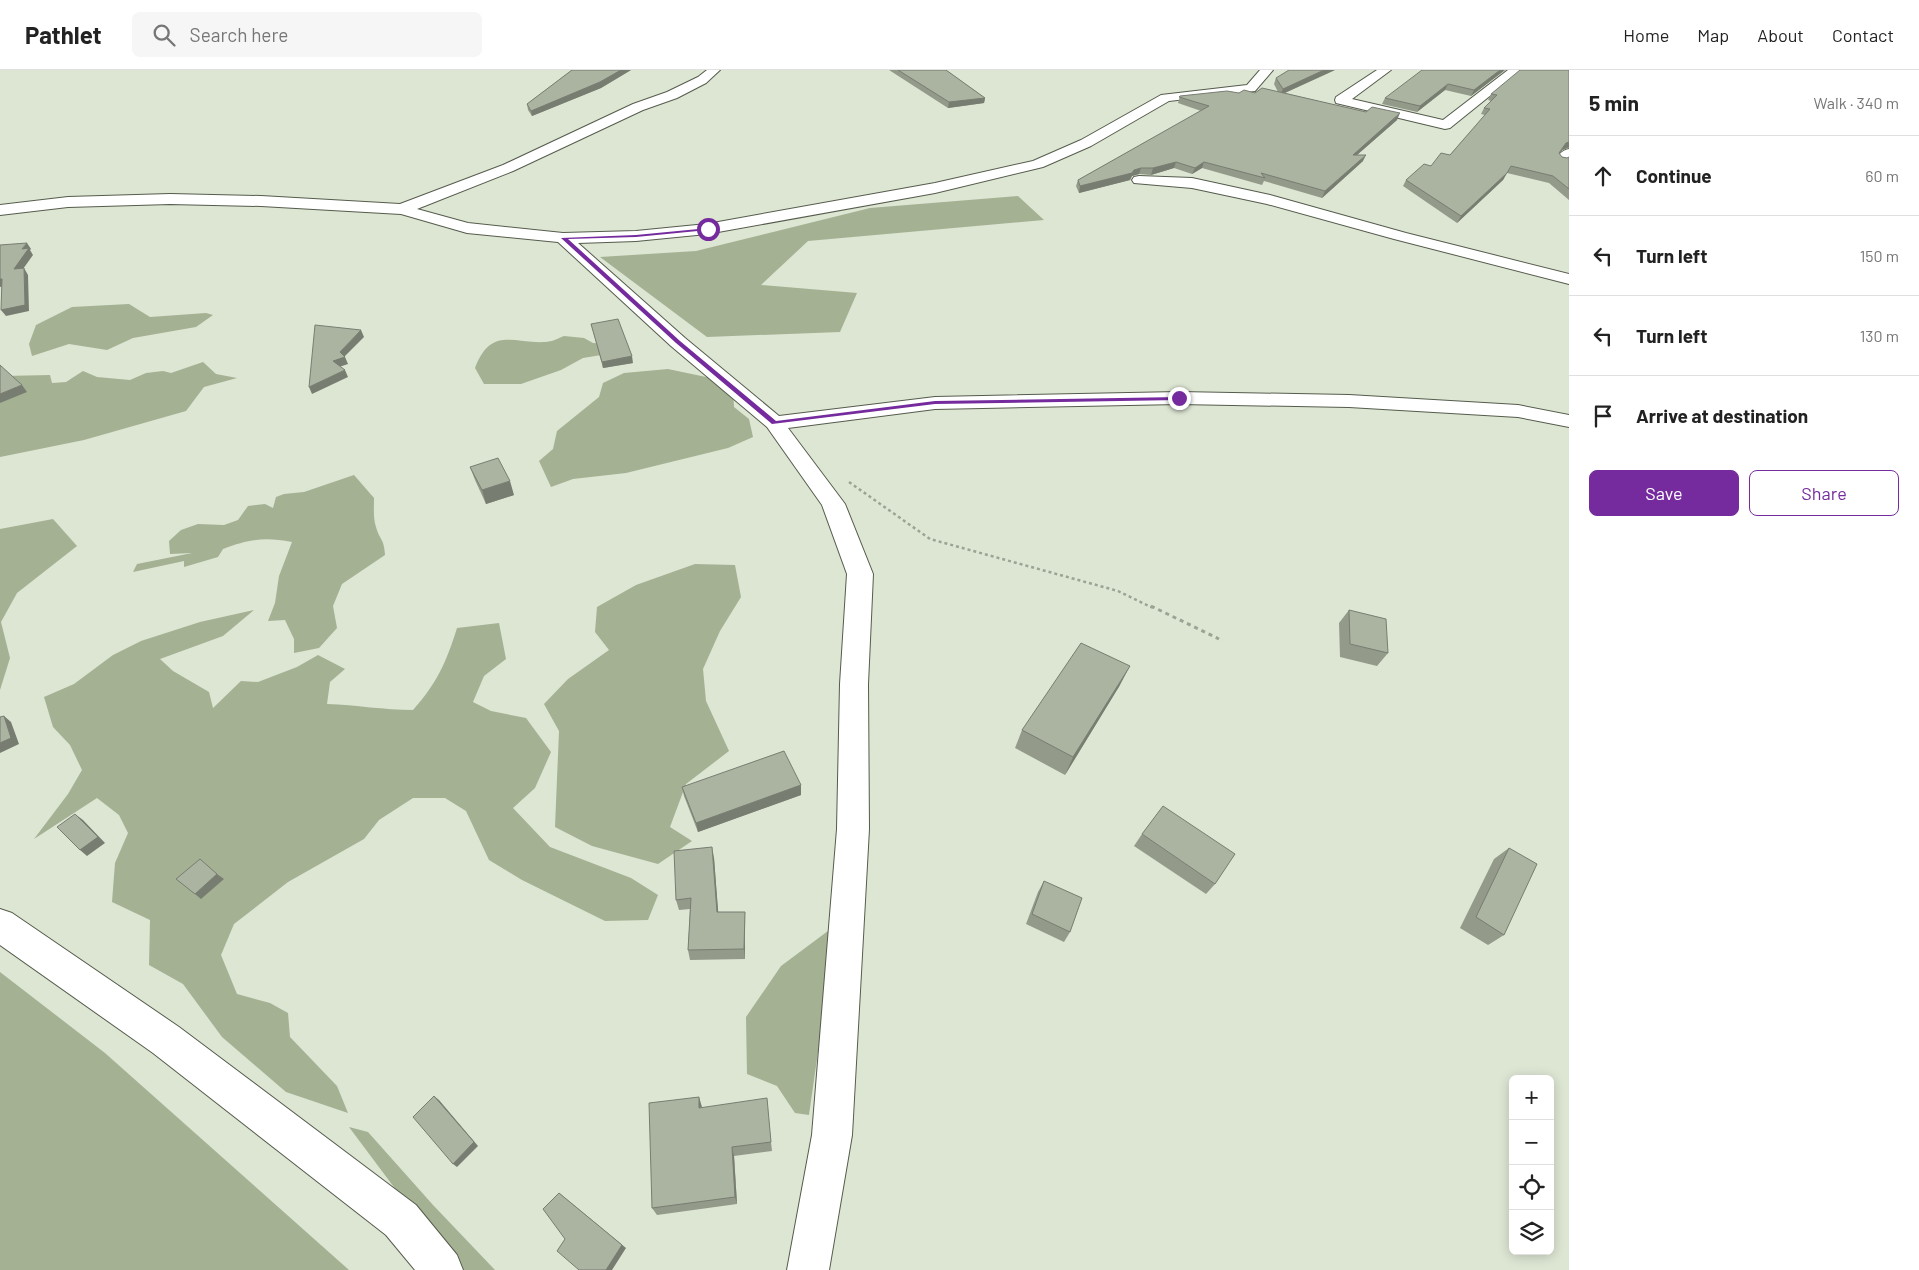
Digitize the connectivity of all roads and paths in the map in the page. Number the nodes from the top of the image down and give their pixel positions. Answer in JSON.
{"nodes":[{"id":1,"x":714,"y":70,"type":"edge"},
{"id":2,"x":1267,"y":70,"type":"edge"},
{"id":3,"x":1385,"y":70,"type":"edge"},
{"id":4,"x":1516,"y":70,"type":"edge"},
{"id":5,"x":1140,"y":180,"type":"dead end"},
{"id":6,"x":0,"y":198,"type":"edge"},
{"id":7,"x":68,"y":202,"type":"junction"},
{"id":8,"x":402,"y":209,"type":"junction"},
{"id":9,"x":0,"y":210,"type":"edge"},
{"id":10,"x":563,"y":238,"type":"junction"},
{"id":11,"x":1569,"y":279,"type":"edge"},
{"id":12,"x":1569,"y":421,"type":"edge"},
{"id":13,"x":774,"y":423,"type":"junction"},
{"id":14,"x":845,"y":479,"type":"dead end"},
{"id":15,"x":1219,"y":639,"type":"dead end"},
{"id":16,"x":0,"y":925,"type":"edge"},
{"id":17,"x":442,"y":1270,"type":"edge"},
{"id":18,"x":808,"y":1270,"type":"edge"}],
"edges":[{"from":1,"to":8,"type":"street"},
{"from":2,"to":10,"type":"street"},
{"from":3,"to":4,"type":"street"},
{"from":5,"to":11,"type":"street"},
{"from":6,"to":7,"type":"street"},
{"from":7,"to":8,"type":"street"},
{"from":7,"to":9,"type":"street"},
{"from":8,"to":10,"type":"street"},
{"from":10,"to":13,"type":"street"},
{"from":12,"to":13,"type":"street"},
{"from":13,"to":18,"type":"street"},
{"from":14,"to":15,"type":"path"},
{"from":16,"to":17,"type":"street"}]}
